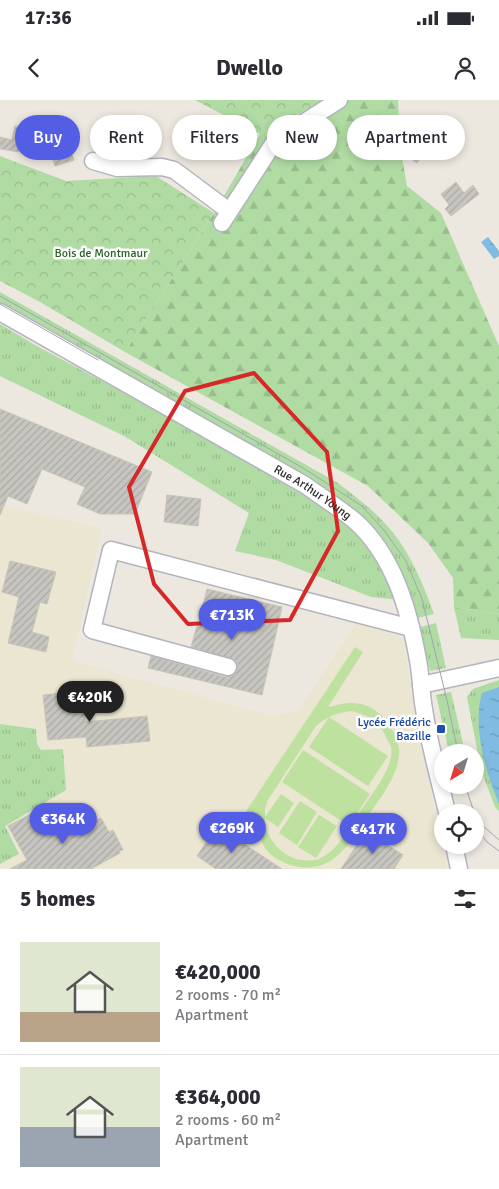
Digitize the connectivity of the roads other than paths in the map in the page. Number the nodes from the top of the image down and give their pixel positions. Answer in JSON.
{"nodes":[{"id":1,"x":339,"y":100,"type":"edge"},
{"id":2,"x":93,"y":161,"type":"dead end"},
{"id":3,"x":0,"y":312,"type":"edge"},
{"id":4,"x":410,"y":628,"type":"junction"},
{"id":5,"x":228,"y":667,"type":"dead end"},
{"id":6,"x":499,"y":668,"type":"edge"},
{"id":7,"x":422,"y":685,"type":"junction"},
{"id":8,"x":445,"y":804,"type":"edge"},
{"id":9,"x":456,"y":854,"type":"edge"},
{"id":10,"x":459,"y":869,"type":"edge"}],
"edges":[{"from":1,"to":2,"type":"street"},
{"from":3,"to":4,"type":"street","name":"Rue Arthur Young"},
{"from":4,"to":5,"type":"street"},
{"from":4,"to":7,"type":"street","name":"Rue Arthur Young"},
{"from":6,"to":7,"type":"street"},
{"from":7,"to":8,"type":"street","name":"Rue Arthur Young"},
{"from":9,"to":10,"type":"street"}]}
